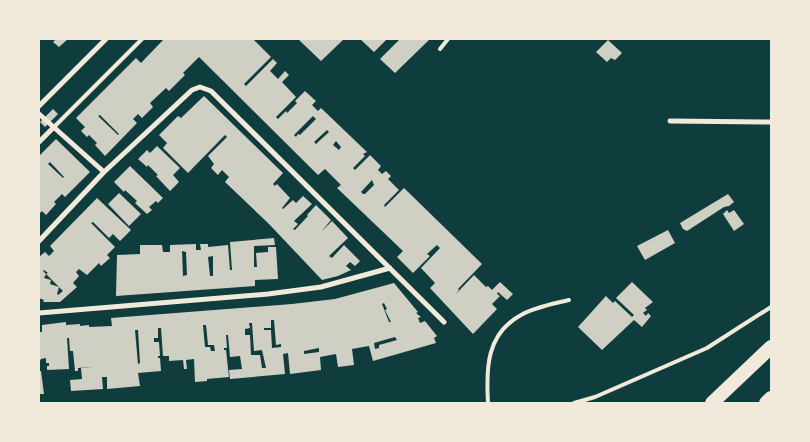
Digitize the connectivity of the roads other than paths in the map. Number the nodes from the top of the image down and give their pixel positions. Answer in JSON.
{"nodes":[{"id":1,"x":106,"y":39,"type":"edge"},
{"id":2,"x":142,"y":39,"type":"edge"},
{"id":3,"x":448,"y":39,"type":"edge"},
{"id":4,"x":440,"y":49,"type":"dead end"},
{"id":5,"x":39,"y":106,"type":"edge"},
{"id":6,"x":39,"y":114,"type":"edge"},
{"id":7,"x":670,"y":122,"type":"dead end"},
{"id":8,"x":771,"y":122,"type":"edge"},
{"id":9,"x":53,"y":128,"type":"junction"},
{"id":10,"x":39,"y":142,"type":"edge"},
{"id":11,"x":104,"y":172,"type":"junction"},
{"id":12,"x":39,"y":242,"type":"edge"},
{"id":13,"x":390,"y":268,"type":"junction"},
{"id":14,"x":569,"y":300,"type":"dead end"},
{"id":15,"x":771,"y":307,"type":"edge"},
{"id":16,"x":39,"y":313,"type":"edge"},
{"id":17,"x":444,"y":322,"type":"dead end"},
{"id":18,"x":771,"y":347,"type":"edge"},
{"id":19,"x":771,"y":398,"type":"edge"},
{"id":20,"x":488,"y":403,"type":"edge"},
{"id":21,"x":574,"y":403,"type":"edge"},
{"id":22,"x":712,"y":403,"type":"edge"},
{"id":23,"x":766,"y":403,"type":"edge"}],
"edges":[{"from":1,"to":5,"type":"street"},
{"from":2,"to":9,"type":"lane"},
{"from":3,"to":4,"type":"lane"},
{"from":6,"to":9,"type":"street"},
{"from":7,"to":8,"type":"street"},
{"from":9,"to":10,"type":"street"},
{"from":9,"to":11,"type":"street"},
{"from":11,"to":12,"type":"street"},
{"from":11,"to":13,"type":"street"},
{"from":13,"to":16,"type":"street"},
{"from":13,"to":17,"type":"street"},
{"from":14,"to":20,"type":"lane"},
{"from":15,"to":21,"type":"lane"},
{"from":18,"to":22,"type":"highway"},
{"from":19,"to":23,"type":"highway"}]}
